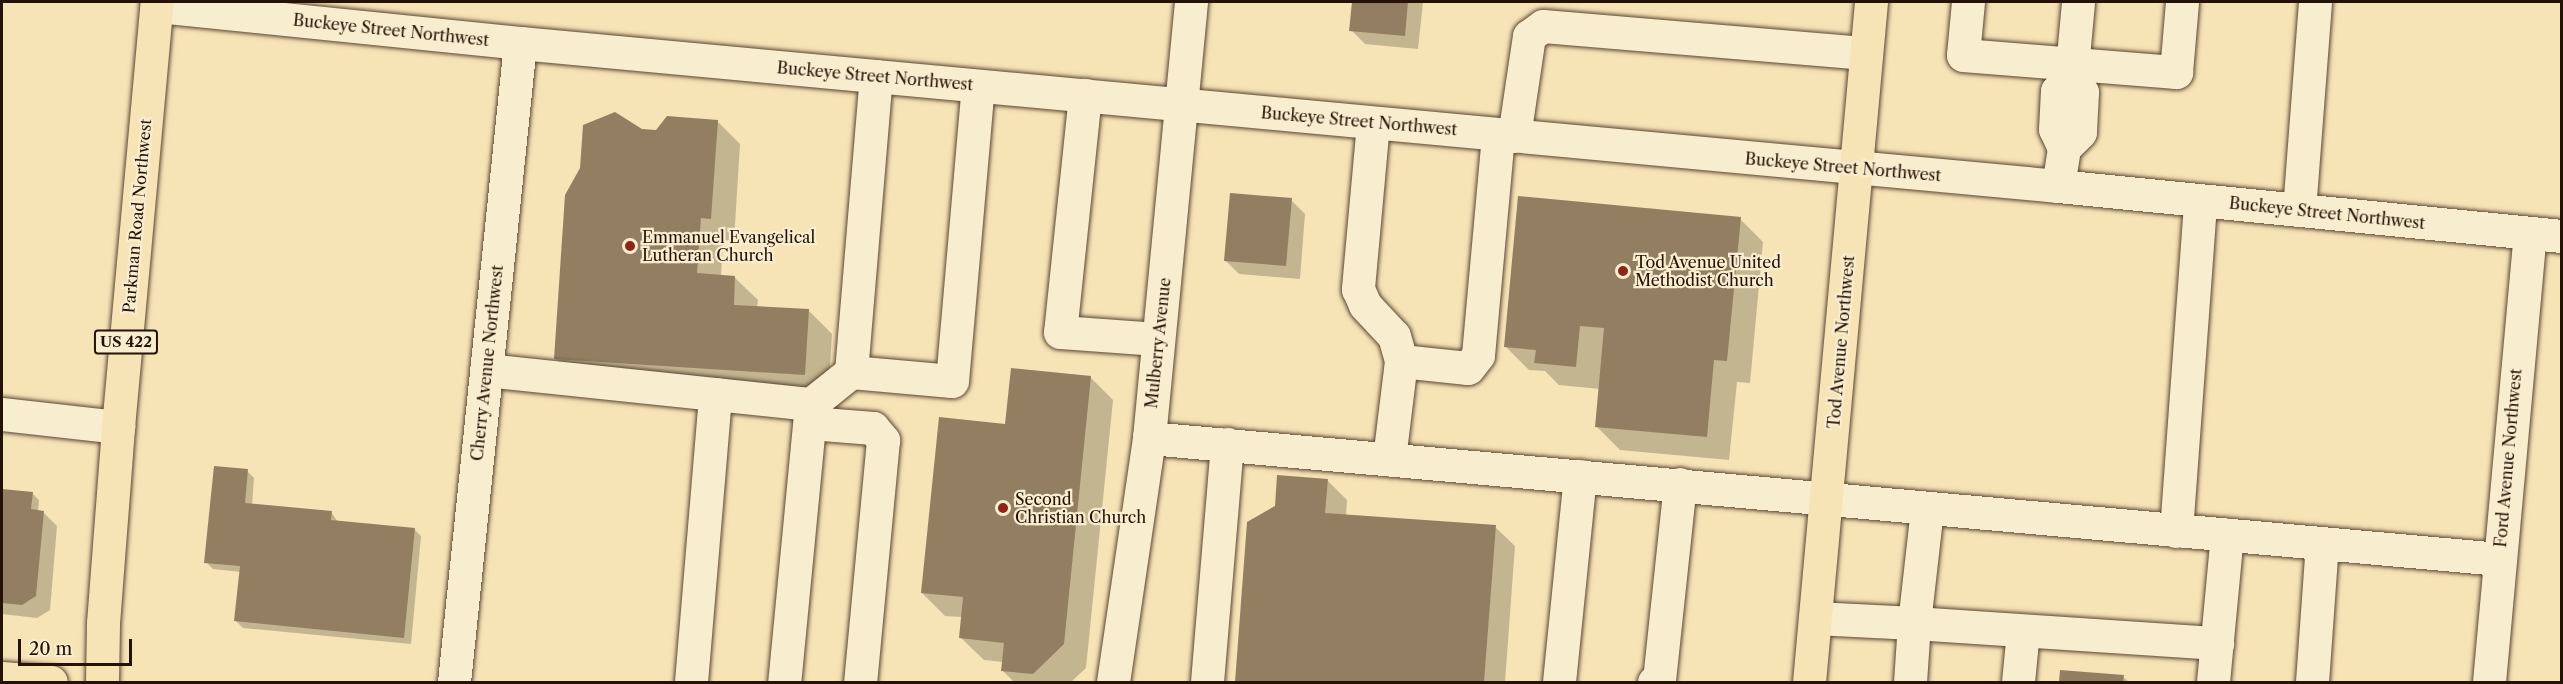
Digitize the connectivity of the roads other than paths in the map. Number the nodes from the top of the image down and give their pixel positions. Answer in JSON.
{"nodes":[{"id":1,"x":1191,"y":2,"type":"edge"},
{"id":2,"x":1871,"y":2,"type":"edge"},
{"id":3,"x":1968,"y":2,"type":"edge"},
{"id":4,"x":2078,"y":2,"type":"edge"},
{"id":5,"x":2182,"y":2,"type":"edge"},
{"id":6,"x":2315,"y":2,"type":"edge"},
{"id":7,"x":157,"y":4,"type":"edge"},
{"id":8,"x":520,"y":43,"type":"junction"},
{"id":9,"x":1866,"y":53,"type":"junction"},
{"id":10,"x":2072,"y":71,"type":"junction"},
{"id":11,"x":876,"y":76,"type":"junction"},
{"id":12,"x":978,"y":86,"type":"junction"},
{"id":13,"x":1085,"y":95,"type":"junction"},
{"id":14,"x":1182,"y":104,"type":"junction"},
{"id":15,"x":1373,"y":123,"type":"junction"},
{"id":16,"x":1506,"y":135,"type":"junction"},
{"id":17,"x":1857,"y":169,"type":"junction"},
{"id":18,"x":2058,"y":186,"type":"junction"},
{"id":19,"x":2200,"y":201,"type":"junction"},
{"id":20,"x":2299,"y":210,"type":"junction"},
{"id":21,"x":2530,"y":234,"type":"junction"},
{"id":22,"x":2562,"y":237,"type":"edge"},
{"id":23,"x":1158,"y":339,"type":"junction"},
{"id":24,"x":1401,"y":361,"type":"junction"},
{"id":25,"x":486,"y":370,"type":"junction"},
{"id":26,"x":850,"y":372,"type":"junction"},
{"id":27,"x":715,"y":394,"type":"junction"},
{"id":28,"x":811,"y":413,"type":"junction"},
{"id":29,"x":2,"y":414,"type":"edge"},
{"id":30,"x":118,"y":427,"type":"junction"},
{"id":31,"x":1149,"y":438,"type":"junction"},
{"id":32,"x":1227,"y":444,"type":"junction"},
{"id":33,"x":1389,"y":459,"type":"junction"},
{"id":34,"x":1580,"y":476,"type":"junction"},
{"id":35,"x":1680,"y":484,"type":"junction"},
{"id":36,"x":1826,"y":498,"type":"junction"},
{"id":37,"x":1927,"y":509,"type":"junction"},
{"id":38,"x":2176,"y":531,"type":"junction"},
{"id":39,"x":2227,"y":535,"type":"junction"},
{"id":40,"x":2322,"y":544,"type":"junction"},
{"id":41,"x":2499,"y":559,"type":"junction"},
{"id":42,"x":1815,"y":618,"type":"junction"},
{"id":43,"x":1914,"y":623,"type":"junction"},
{"id":44,"x":2023,"y":631,"type":"junction"},
{"id":45,"x":2217,"y":643,"type":"junction"},
{"id":46,"x":2,"y":678,"type":"edge"},
{"id":47,"x":51,"y":682,"type":"edge"},
{"id":48,"x":102,"y":682,"type":"edge"},
{"id":49,"x":454,"y":682,"type":"edge"},
{"id":50,"x":691,"y":682,"type":"edge"},
{"id":51,"x":784,"y":682,"type":"edge"},
{"id":52,"x":860,"y":682,"type":"edge"},
{"id":53,"x":1113,"y":682,"type":"edge"},
{"id":54,"x":1207,"y":682,"type":"edge"},
{"id":55,"x":1567,"y":682,"type":"edge"},
{"id":56,"x":1654,"y":682,"type":"edge"},
{"id":57,"x":1809,"y":682,"type":"edge"},
{"id":58,"x":1910,"y":682,"type":"edge"},
{"id":59,"x":2018,"y":682,"type":"edge"},
{"id":60,"x":2213,"y":682,"type":"edge"},
{"id":61,"x":2312,"y":682,"type":"edge"},
{"id":62,"x":2489,"y":682,"type":"edge"}],
"edges":[{"from":1,"to":14,"type":"street","name":"Mulberry Avenue"},
{"from":2,"to":9,"type":"main road","name":"Tod Avenue Northwest"},
{"from":3,"to":10,"type":"street"},
{"from":4,"to":10,"type":"street"},
{"from":5,"to":10,"type":"street"},
{"from":6,"to":20,"type":"street"},
{"from":7,"to":8,"type":"street","name":"Buckeye Street Northwest"},
{"from":7,"to":30,"type":"main road","name":"Parkman Road Northwest","number":"US 422"},
{"from":8,"to":11,"type":"street","name":"Buckeye Street Northwest"},
{"from":8,"to":25,"type":"street","name":"Cherry Avenue Northwest"},
{"from":9,"to":16,"type":"street"},
{"from":9,"to":17,"type":"main road","name":"Tod Avenue Northwest"},
{"from":10,"to":18,"type":"street"},
{"from":11,"to":12,"type":"street","name":"Buckeye Street Northwest"},
{"from":11,"to":26,"type":"street"},
{"from":12,"to":13,"type":"street","name":"Buckeye Street Northwest"},
{"from":12,"to":26,"type":"street"},
{"from":13,"to":14,"type":"street","name":"Buckeye Street Northwest"},
{"from":13,"to":23,"type":"street"},
{"from":14,"to":15,"type":"street","name":"Buckeye Street Northwest"},
{"from":14,"to":23,"type":"street","name":"Mulberry Avenue"},
{"from":15,"to":16,"type":"street","name":"Buckeye Street Northwest"},
{"from":15,"to":24,"type":"street"},
{"from":16,"to":17,"type":"street","name":"Buckeye Street Northwest"},
{"from":16,"to":24,"type":"street"},
{"from":17,"to":18,"type":"street","name":"Buckeye Street Northwest"},
{"from":17,"to":36,"type":"main road","name":"Tod Avenue Northwest"},
{"from":18,"to":19,"type":"street","name":"Buckeye Street Northwest"},
{"from":19,"to":20,"type":"street","name":"Buckeye Street Northwest"},
{"from":19,"to":38,"type":"street"},
{"from":20,"to":21,"type":"street","name":"Buckeye Street Northwest"},
{"from":21,"to":22,"type":"street","name":"Buckeye Street Northwest"},
{"from":21,"to":41,"type":"street","name":"Ford Avenue Northwest"},
{"from":23,"to":31,"type":"street","name":"Mulberry Avenue"},
{"from":24,"to":33,"type":"street"},
{"from":25,"to":27,"type":"street"},
{"from":25,"to":49,"type":"street","name":"Cherry Avenue Northwest"},
{"from":26,"to":28,"type":"street"},
{"from":27,"to":28,"type":"street"},
{"from":27,"to":50,"type":"street"},
{"from":28,"to":51,"type":"street"},
{"from":28,"to":52,"type":"street"},
{"from":29,"to":30,"type":"street"},
{"from":30,"to":48,"type":"main road","name":"Parkman Road Northwest","number":"US 422"},
{"from":31,"to":32,"type":"street"},
{"from":31,"to":53,"type":"street","name":"Mulberry Avenue"},
{"from":32,"to":33,"type":"street"},
{"from":32,"to":54,"type":"street"},
{"from":33,"to":34,"type":"street"},
{"from":34,"to":35,"type":"street"},
{"from":34,"to":55,"type":"street"},
{"from":35,"to":36,"type":"street"},
{"from":35,"to":56,"type":"street"},
{"from":36,"to":37,"type":"street"},
{"from":36,"to":42,"type":"main road","name":"Tod Avenue Northwest"},
{"from":37,"to":38,"type":"street"},
{"from":37,"to":43,"type":"street"},
{"from":38,"to":39,"type":"street"},
{"from":39,"to":40,"type":"street"},
{"from":39,"to":45,"type":"street"},
{"from":40,"to":41,"type":"street"},
{"from":40,"to":61,"type":"street"},
{"from":41,"to":62,"type":"street","name":"Ford Avenue Northwest"},
{"from":42,"to":43,"type":"street"},
{"from":42,"to":57,"type":"main road","name":"Tod Avenue Northwest"},
{"from":43,"to":44,"type":"street"},
{"from":43,"to":58,"type":"street"},
{"from":44,"to":45,"type":"street"},
{"from":44,"to":59,"type":"street"},
{"from":45,"to":60,"type":"street"},
{"from":46,"to":47,"type":"main road"}]}
